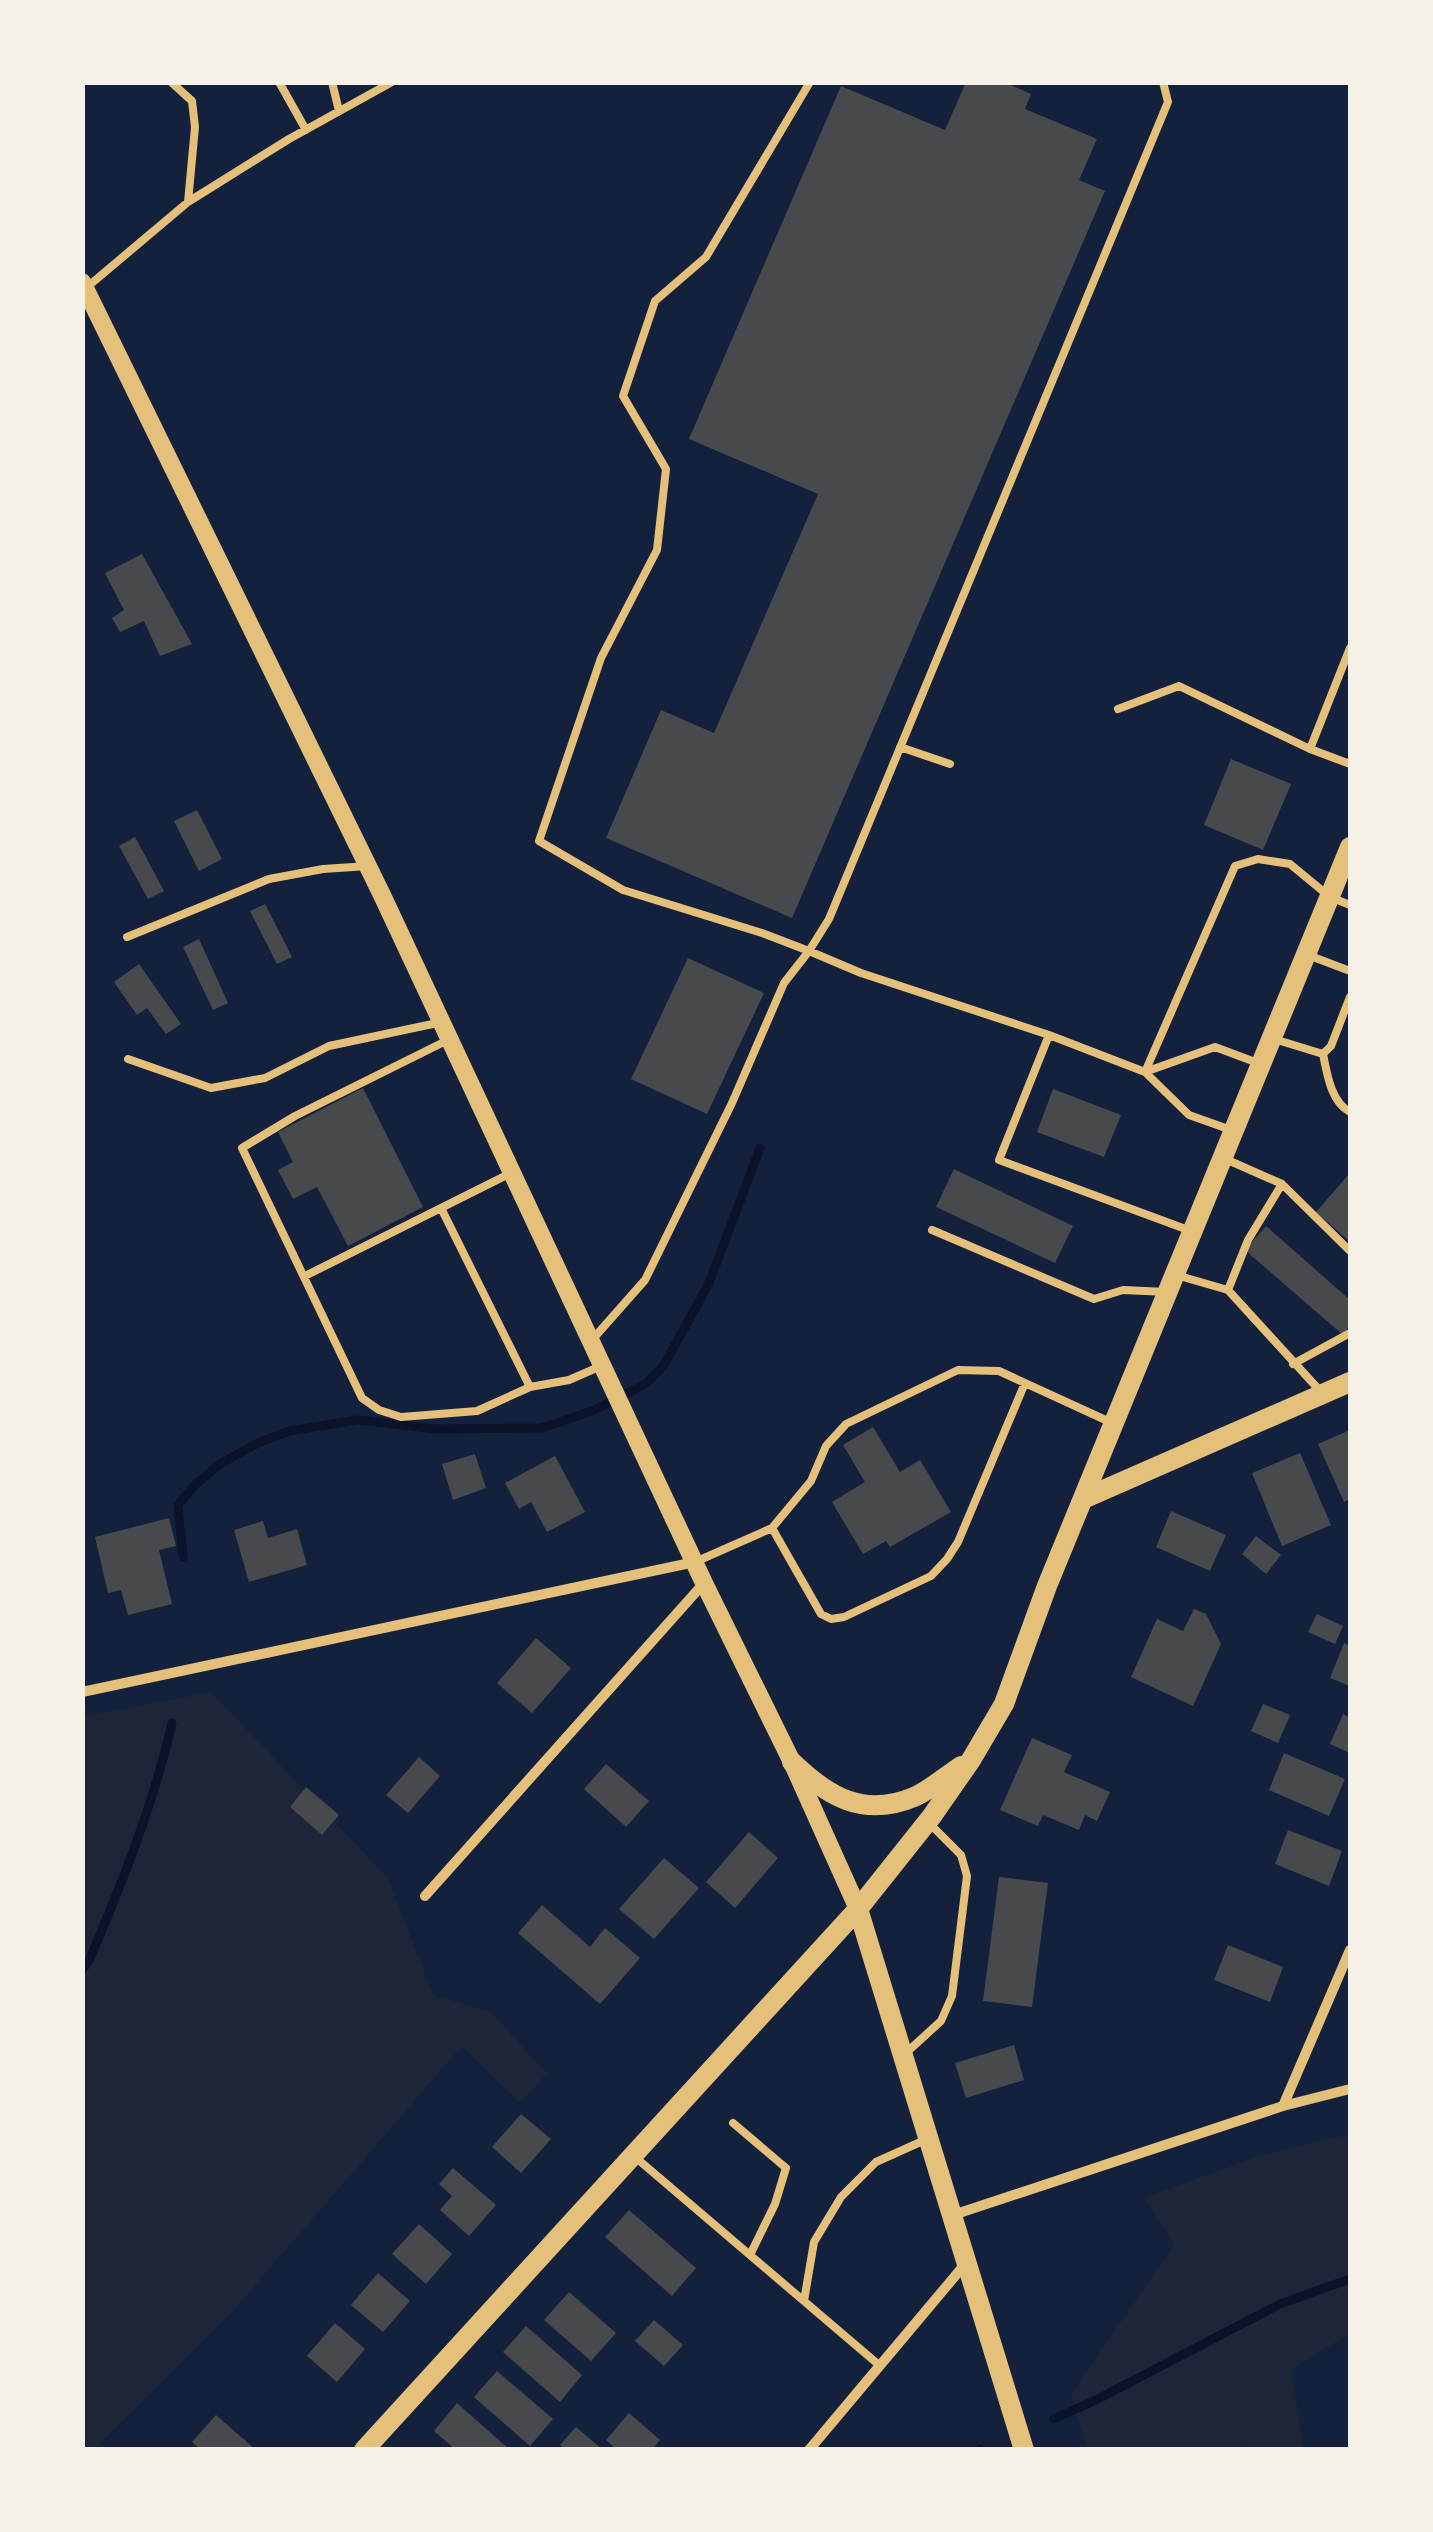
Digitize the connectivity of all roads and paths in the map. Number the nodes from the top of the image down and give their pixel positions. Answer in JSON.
{"nodes":[{"id":1,"x":171,"y":82,"type":"edge"},
{"id":2,"x":280,"y":82,"type":"edge"},
{"id":3,"x":332,"y":82,"type":"edge"},
{"id":4,"x":392,"y":82,"type":"edge"},
{"id":5,"x":810,"y":82,"type":"edge"},
{"id":6,"x":1163,"y":82,"type":"edge"},
{"id":7,"x":340,"y":111,"type":"junction"},
{"id":8,"x":306,"y":130,"type":"junction"},
{"id":9,"x":188,"y":202,"type":"junction"},
{"id":10,"x":84,"y":285,"type":"edge"},
{"id":11,"x":1350,"y":648,"type":"edge"},
{"id":12,"x":1118,"y":709,"type":"dead end"},
{"id":13,"x":900,"y":747,"type":"junction"},
{"id":14,"x":1310,"y":749,"type":"junction"},
{"id":15,"x":950,"y":764,"type":"dead end"},
{"id":16,"x":1350,"y":764,"type":"edge"},
{"id":17,"x":1350,"y":847,"type":"edge"},
{"id":18,"x":368,"y":866,"type":"junction"},
{"id":19,"x":1330,"y":897,"type":"junction"},
{"id":20,"x":1350,"y":905,"type":"edge"},
{"id":21,"x":127,"y":937,"type":"dead end"},
{"id":22,"x":808,"y":951,"type":"junction"},
{"id":23,"x":1307,"y":955,"type":"junction"},
{"id":24,"x":1350,"y":971,"type":"edge"},
{"id":25,"x":1350,"y":997,"type":"edge"},
{"id":26,"x":442,"y":1022,"type":"junction"},
{"id":27,"x":1050,"y":1035,"type":"junction"},
{"id":28,"x":450,"y":1039,"type":"junction"},
{"id":29,"x":1274,"y":1039,"type":"junction"},
{"id":30,"x":1323,"y":1054,"type":"junction"},
{"id":31,"x":128,"y":1059,"type":"dead end"},
{"id":32,"x":1262,"y":1065,"type":"junction"},
{"id":33,"x":1145,"y":1072,"type":"junction"},
{"id":34,"x":1350,"y":1112,"type":"edge"},
{"id":35,"x":1234,"y":1131,"type":"junction"},
{"id":36,"x":1223,"y":1158,"type":"junction"},
{"id":37,"x":513,"y":1172,"type":"junction"},
{"id":38,"x":1282,"y":1184,"type":"junction"},
{"id":39,"x":441,"y":1208,"type":"junction"},
{"id":40,"x":932,"y":1230,"type":"dead end"},
{"id":41,"x":1193,"y":1232,"type":"junction"},
{"id":42,"x":1350,"y":1251,"type":"edge"},
{"id":43,"x":306,"y":1276,"type":"junction"},
{"id":44,"x":1172,"y":1284,"type":"junction"},
{"id":45,"x":1228,"y":1290,"type":"junction"},
{"id":46,"x":1350,"y":1333,"type":"edge"},
{"id":47,"x":592,"y":1340,"type":"junction"},
{"id":48,"x":1293,"y":1364,"type":"junction"},
{"id":49,"x":607,"y":1372,"type":"junction"},
{"id":50,"x":1350,"y":1382,"type":"edge"},
{"id":51,"x":1026,"y":1383,"type":"junction"},
{"id":52,"x":530,"y":1386,"type":"junction"},
{"id":53,"x":1322,"y":1393,"type":"junction"},
{"id":54,"x":1114,"y":1424,"type":"junction"},
{"id":55,"x":1083,"y":1499,"type":"junction"},
{"id":56,"x":772,"y":1528,"type":"junction"},
{"id":57,"x":694,"y":1562,"type":"junction"},
{"id":58,"x":704,"y":1583,"type":"junction"},
{"id":59,"x":82,"y":1692,"type":"edge"},
{"id":60,"x":971,"y":1760,"type":"junction"},
{"id":61,"x":792,"y":1762,"type":"junction"},
{"id":62,"x":928,"y":1822,"type":"junction"},
{"id":63,"x":425,"y":1896,"type":"dead end"},
{"id":64,"x":858,"y":1908,"type":"junction"},
{"id":65,"x":1350,"y":1950,"type":"edge"},
{"id":66,"x":904,"y":2055,"type":"junction"},
{"id":67,"x":1350,"y":2089,"type":"edge"},
{"id":68,"x":1283,"y":2106,"type":"junction"},
{"id":69,"x":733,"y":2123,"type":"dead end"},
{"id":70,"x":930,"y":2138,"type":"junction"},
{"id":71,"x":633,"y":2155,"type":"junction"},
{"id":72,"x":953,"y":2215,"type":"junction"},
{"id":73,"x":750,"y":2254,"type":"junction"},
{"id":74,"x":968,"y":2261,"type":"junction"},
{"id":75,"x":804,"y":2301,"type":"junction"},
{"id":76,"x":879,"y":2365,"type":"junction"},
{"id":77,"x":364,"y":2450,"type":"edge"},
{"id":78,"x":809,"y":2450,"type":"edge"},
{"id":79,"x":1024,"y":2450,"type":"edge"}],
"edges":[{"from":1,"to":9,"type":"lane"},
{"from":2,"to":8,"type":"lane"},
{"from":3,"to":7,"type":"lane"},
{"from":4,"to":7,"type":"lane"},
{"from":5,"to":22,"type":"lane"},
{"from":6,"to":13,"type":"lane"},
{"from":7,"to":8,"type":"lane"},
{"from":8,"to":9,"type":"lane"},
{"from":9,"to":10,"type":"lane"},
{"from":10,"to":18,"type":"street"},
{"from":11,"to":14,"type":"lane"},
{"from":12,"to":14,"type":"lane"},
{"from":13,"to":15,"type":"lane"},
{"from":13,"to":22,"type":"lane"},
{"from":14,"to":16,"type":"lane"},
{"from":17,"to":19,"type":"main road"},
{"from":18,"to":21,"type":"lane"},
{"from":18,"to":26,"type":"street"},
{"from":19,"to":20,"type":"lane"},
{"from":19,"to":23,"type":"main road"},
{"from":19,"to":33,"type":"lane"},
{"from":22,"to":27,"type":"lane"},
{"from":22,"to":47,"type":"lane"},
{"from":23,"to":24,"type":"lane"},
{"from":23,"to":29,"type":"main road"},
{"from":25,"to":30,"type":"lane"},
{"from":26,"to":28,"type":"street"},
{"from":26,"to":31,"type":"lane"},
{"from":27,"to":33,"type":"lane"},
{"from":27,"to":41,"type":"lane"},
{"from":28,"to":37,"type":"street"},
{"from":28,"to":43,"type":"lane"},
{"from":29,"to":30,"type":"lane"},
{"from":29,"to":32,"type":"main road"},
{"from":30,"to":34,"type":"lane"},
{"from":32,"to":33,"type":"lane"},
{"from":32,"to":35,"type":"main road"},
{"from":33,"to":35,"type":"lane"},
{"from":35,"to":36,"type":"main road"},
{"from":36,"to":38,"type":"lane"},
{"from":36,"to":41,"type":"main road"},
{"from":37,"to":39,"type":"lane"},
{"from":37,"to":47,"type":"street"},
{"from":38,"to":42,"type":"lane"},
{"from":38,"to":45,"type":"lane"},
{"from":39,"to":43,"type":"lane"},
{"from":39,"to":52,"type":"lane"},
{"from":40,"to":44,"type":"lane"},
{"from":41,"to":44,"type":"main road"},
{"from":43,"to":52,"type":"lane"},
{"from":44,"to":45,"type":"lane"},
{"from":44,"to":54,"type":"main road"},
{"from":45,"to":48,"type":"lane"},
{"from":46,"to":48,"type":"lane"},
{"from":47,"to":49,"type":"street"},
{"from":48,"to":53,"type":"lane"},
{"from":49,"to":52,"type":"lane"},
{"from":49,"to":57,"type":"street"},
{"from":50,"to":53,"type":"main road"},
{"from":51,"to":54,"type":"lane"},
{"from":51,"to":56,"type":"lane"},
{"from":51,"to":56,"type":"lane"},
{"from":53,"to":55,"type":"main road"},
{"from":54,"to":55,"type":"main road"},
{"from":55,"to":60,"type":"main road"},
{"from":56,"to":57,"type":"lane"},
{"from":57,"to":58,"type":"street"},
{"from":57,"to":59,"type":"street"},
{"from":58,"to":61,"type":"street"},
{"from":58,"to":63,"type":"street"},
{"from":60,"to":61,"type":"main road"},
{"from":60,"to":62,"type":"main road"},
{"from":61,"to":64,"type":"street"},
{"from":62,"to":64,"type":"main road"},
{"from":62,"to":66,"type":"lane"},
{"from":64,"to":66,"type":"main road"},
{"from":64,"to":71,"type":"main road"},
{"from":65,"to":68,"type":"street"},
{"from":66,"to":70,"type":"main road"},
{"from":67,"to":68,"type":"street"},
{"from":68,"to":72,"type":"street"},
{"from":69,"to":73,"type":"lane"},
{"from":70,"to":72,"type":"main road"},
{"from":70,"to":75,"type":"lane"},
{"from":71,"to":73,"type":"lane"},
{"from":71,"to":77,"type":"main road"},
{"from":72,"to":74,"type":"main road"},
{"from":73,"to":75,"type":"lane"},
{"from":74,"to":76,"type":"street"},
{"from":74,"to":79,"type":"main road"},
{"from":75,"to":76,"type":"lane"},
{"from":76,"to":78,"type":"street"}]}
